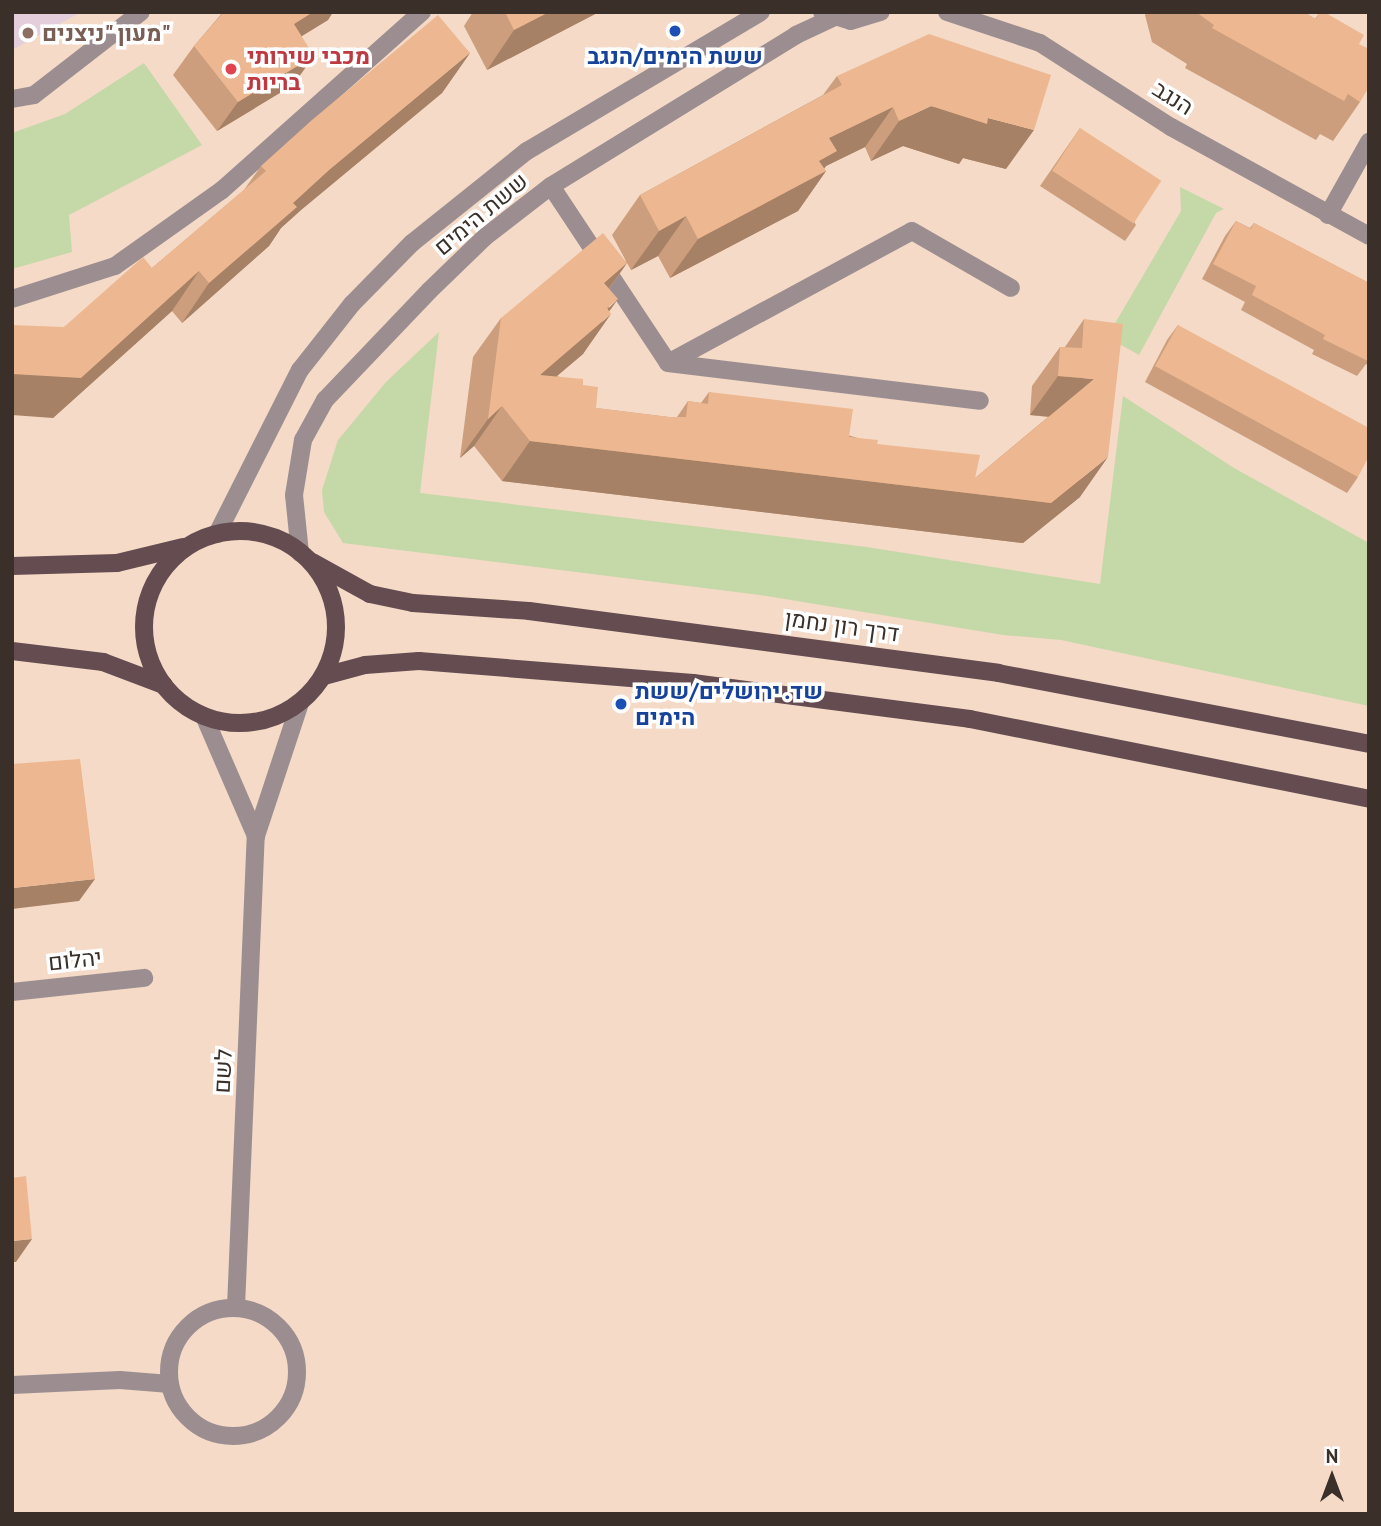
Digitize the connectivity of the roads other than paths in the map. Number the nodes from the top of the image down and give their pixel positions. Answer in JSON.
{"nodes":[{"id":1,"x":141,"y":12,"type":"edge"},
{"id":2,"x":422,"y":12,"type":"edge"},
{"id":3,"x":761,"y":12,"type":"edge"},
{"id":4,"x":880,"y":12,"type":"edge"},
{"id":5,"x":888,"y":12,"type":"edge"},
{"id":6,"x":947,"y":12,"type":"edge"},
{"id":7,"x":827,"y":15,"type":"edge"},
{"id":8,"x":12,"y":99,"type":"edge"},
{"id":9,"x":1369,"y":142,"type":"edge"},
{"id":10,"x":551,"y":186,"type":"junction"},
{"id":11,"x":1328,"y":215,"type":"junction"},
{"id":12,"x":1369,"y":236,"type":"edge"},
{"id":13,"x":1011,"y":288,"type":"dead end"},
{"id":14,"x":12,"y":299,"type":"edge"},
{"id":15,"x":668,"y":363,"type":"junction"},
{"id":16,"x":980,"y":401,"type":"dead end"},
{"id":17,"x":217,"y":534,"type":"junction"},
{"id":18,"x":187,"y":547,"type":"junction"},
{"id":19,"x":306,"y":557,"type":"junction"},
{"id":20,"x":12,"y":566,"type":"edge"},
{"id":21,"x":12,"y":651,"type":"edge"},
{"id":22,"x":324,"y":676,"type":"junction"},
{"id":23,"x":164,"y":685,"type":"junction"},
{"id":24,"x":300,"y":702,"type":"junction"},
{"id":25,"x":204,"y":716,"type":"junction"},
{"id":26,"x":1369,"y":744,"type":"edge"},
{"id":27,"x":1369,"y":799,"type":"edge"},
{"id":28,"x":253,"y":830,"type":"junction"},
{"id":29,"x":144,"y":978,"type":"dead end"},
{"id":30,"x":12,"y":992,"type":"edge"},
{"id":31,"x":236,"y":1307,"type":"junction"},
{"id":32,"x":170,"y":1384,"type":"junction"},
{"id":33,"x":12,"y":1385,"type":"edge"}],
"edges":[{"from":1,"to":8,"type":"street"},
{"from":2,"to":14,"type":"street"},
{"from":3,"to":17,"type":"street","name":"ששת הימים"},
{"from":4,"to":5,"type":"street"},
{"from":4,"to":7,"type":"street"},
{"from":6,"to":11,"type":"street","name":"הנגב"},
{"from":7,"to":10,"type":"street","name":"ששת הימים"},
{"from":9,"to":11,"type":"street"},
{"from":10,"to":15,"type":"street"},
{"from":10,"to":19,"type":"street","name":"ששת הימים"},
{"from":11,"to":12,"type":"street","name":"הנגב"},
{"from":13,"to":15,"type":"street"},
{"from":15,"to":16,"type":"street"},
{"from":17,"to":18,"type":"main road"},
{"from":17,"to":19,"type":"main road"},
{"from":18,"to":20,"type":"main road"},
{"from":18,"to":23,"type":"main road"},
{"from":19,"to":22,"type":"main road"},
{"from":19,"to":26,"type":"main road","name":"דרך רון נחמן"},
{"from":21,"to":23,"type":"main road"},
{"from":22,"to":24,"type":"main road"},
{"from":22,"to":27,"type":"main road"},
{"from":23,"to":25,"type":"main road"},
{"from":24,"to":25,"type":"main road"},
{"from":24,"to":28,"type":"street","name":"לשם"},
{"from":25,"to":28,"type":"street","name":"לשם"},
{"from":28,"to":31,"type":"street","name":"לשם"},
{"from":29,"to":30,"type":"street","name":"יהלום"},
{"from":31,"to":32,"type":"street"},
{"from":31,"to":32,"type":"street"},
{"from":32,"to":33,"type":"street"}]}
